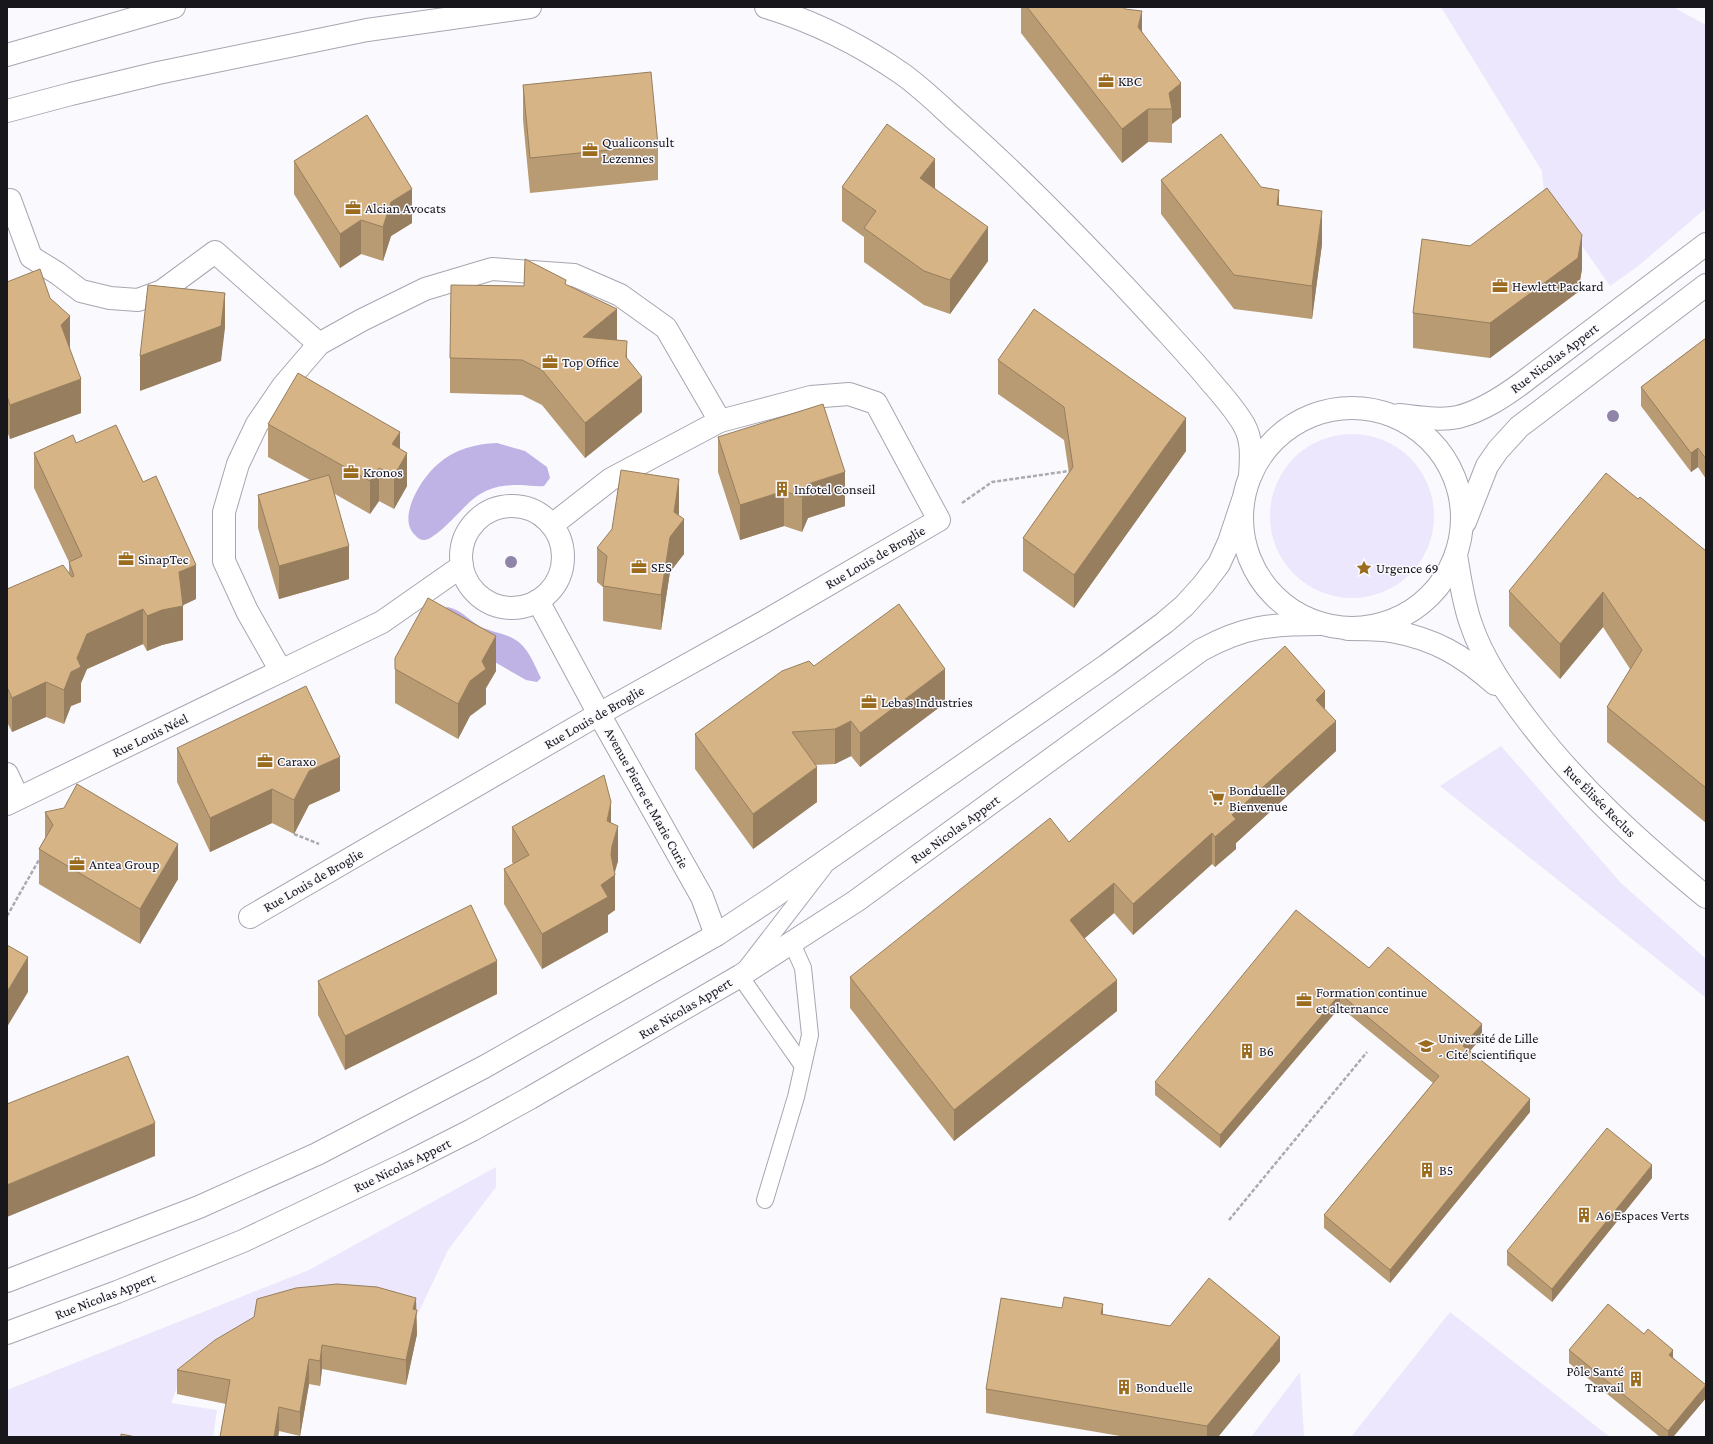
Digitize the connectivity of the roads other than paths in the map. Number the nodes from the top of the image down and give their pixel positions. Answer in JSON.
{"nodes":[{"id":1,"x":174,"y":7,"type":"edge"},
{"id":2,"x":462,"y":7,"type":"edge"},
{"id":3,"x":530,"y":7,"type":"edge"},
{"id":4,"x":766,"y":7,"type":"edge"},
{"id":5,"x":367,"y":30,"type":"junction"},
{"id":6,"x":7,"y":55,"type":"edge"},
{"id":7,"x":7,"y":110,"type":"edge"},
{"id":8,"x":10,"y":200,"type":"dead end"},
{"id":9,"x":1706,"y":244,"type":"edge"},
{"id":10,"x":1706,"y":285,"type":"edge"},
{"id":11,"x":319,"y":344,"type":"junction"},
{"id":12,"x":1382,"y":412,"type":"junction"},
{"id":13,"x":720,"y":421,"type":"junction"},
{"id":14,"x":1250,"y":476,"type":"junction"},
{"id":15,"x":1243,"y":500,"type":"junction"},
{"id":16,"x":552,"y":525,"type":"junction"},
{"id":17,"x":1462,"y":529,"type":"junction"},
{"id":18,"x":1456,"y":555,"type":"junction"},
{"id":19,"x":462,"y":566,"type":"junction"},
{"id":20,"x":538,"y":601,"type":"junction"},
{"id":21,"x":1321,"y":624,"type":"junction"},
{"id":22,"x":1348,"y":629,"type":"junction"},
{"id":23,"x":281,"y":671,"type":"junction"},
{"id":24,"x":1506,"y":693,"type":"junction"},
{"id":25,"x":599,"y":714,"type":"junction"},
{"id":26,"x":7,"y":774,"type":"edge"},
{"id":27,"x":13,"y":801,"type":"edge"},
{"id":28,"x":834,"y":855,"type":"junction"},
{"id":29,"x":1706,"y":897,"type":"edge"},
{"id":30,"x":250,"y":917,"type":"dead end"},
{"id":31,"x":716,"y":934,"type":"junction"},
{"id":32,"x":792,"y":943,"type":"junction"},
{"id":33,"x":740,"y":976,"type":"junction"},
{"id":34,"x":803,"y":1066,"type":"junction"},
{"id":35,"x":765,"y":1200,"type":"dead end"},
{"id":36,"x":7,"y":1282,"type":"edge"},
{"id":37,"x":7,"y":1333,"type":"edge"}],
"edges":[{"from":1,"to":6,"type":"main road"},
{"from":2,"to":5,"type":"main road"},
{"from":3,"to":5,"type":"main road"},
{"from":4,"to":14,"type":"main road"},
{"from":5,"to":7,"type":"main road"},
{"from":8,"to":11,"type":"main road"},
{"from":9,"to":12,"type":"main road","name":"Rue Nicolas Appert"},
{"from":10,"to":17,"type":"main road"},
{"from":11,"to":13,"type":"main road"},
{"from":11,"to":23,"type":"main road"},
{"from":12,"to":14,"type":"main road"},
{"from":12,"to":17,"type":"main road"},
{"from":13,"to":16,"type":"main road"},
{"from":13,"to":25,"type":"main road","name":"Rue Louis de Broglie"},
{"from":14,"to":15,"type":"main road"},
{"from":15,"to":21,"type":"main road"},
{"from":15,"to":28,"type":"main road"},
{"from":16,"to":19,"type":"main road"},
{"from":16,"to":20,"type":"main road"},
{"from":17,"to":18,"type":"main road"},
{"from":18,"to":22,"type":"main road"},
{"from":18,"to":24,"type":"main road","name":"Rue Élisée Reclus"},
{"from":19,"to":20,"type":"main road"},
{"from":19,"to":23,"type":"main road"},
{"from":20,"to":25,"type":"main road","name":"Avenue Pierre et Marie Curie"},
{"from":21,"to":22,"type":"main road"},
{"from":21,"to":32,"type":"main road","name":"Rue Nicolas Appert"},
{"from":22,"to":24,"type":"main road","name":"Rue Élisée Reclus"},
{"from":23,"to":27,"type":"main road","name":"Rue Louis Néel"},
{"from":24,"to":29,"type":"main road","name":"Rue Élisée Reclus"},
{"from":25,"to":30,"type":"main road","name":"Rue Louis de Broglie"},
{"from":25,"to":31,"type":"main road","name":"Avenue Pierre et Marie Curie"},
{"from":26,"to":27,"type":"main road","name":"Rue Louis Néel"},
{"from":28,"to":31,"type":"main road"},
{"from":28,"to":33,"type":"lane"},
{"from":31,"to":36,"type":"main road"},
{"from":32,"to":33,"type":"main road","name":"Rue Nicolas Appert"},
{"from":32,"to":34,"type":"lane"},
{"from":33,"to":34,"type":"lane"},
{"from":33,"to":37,"type":"main road","name":"Rue Nicolas Appert"},
{"from":34,"to":35,"type":"lane"}]}
